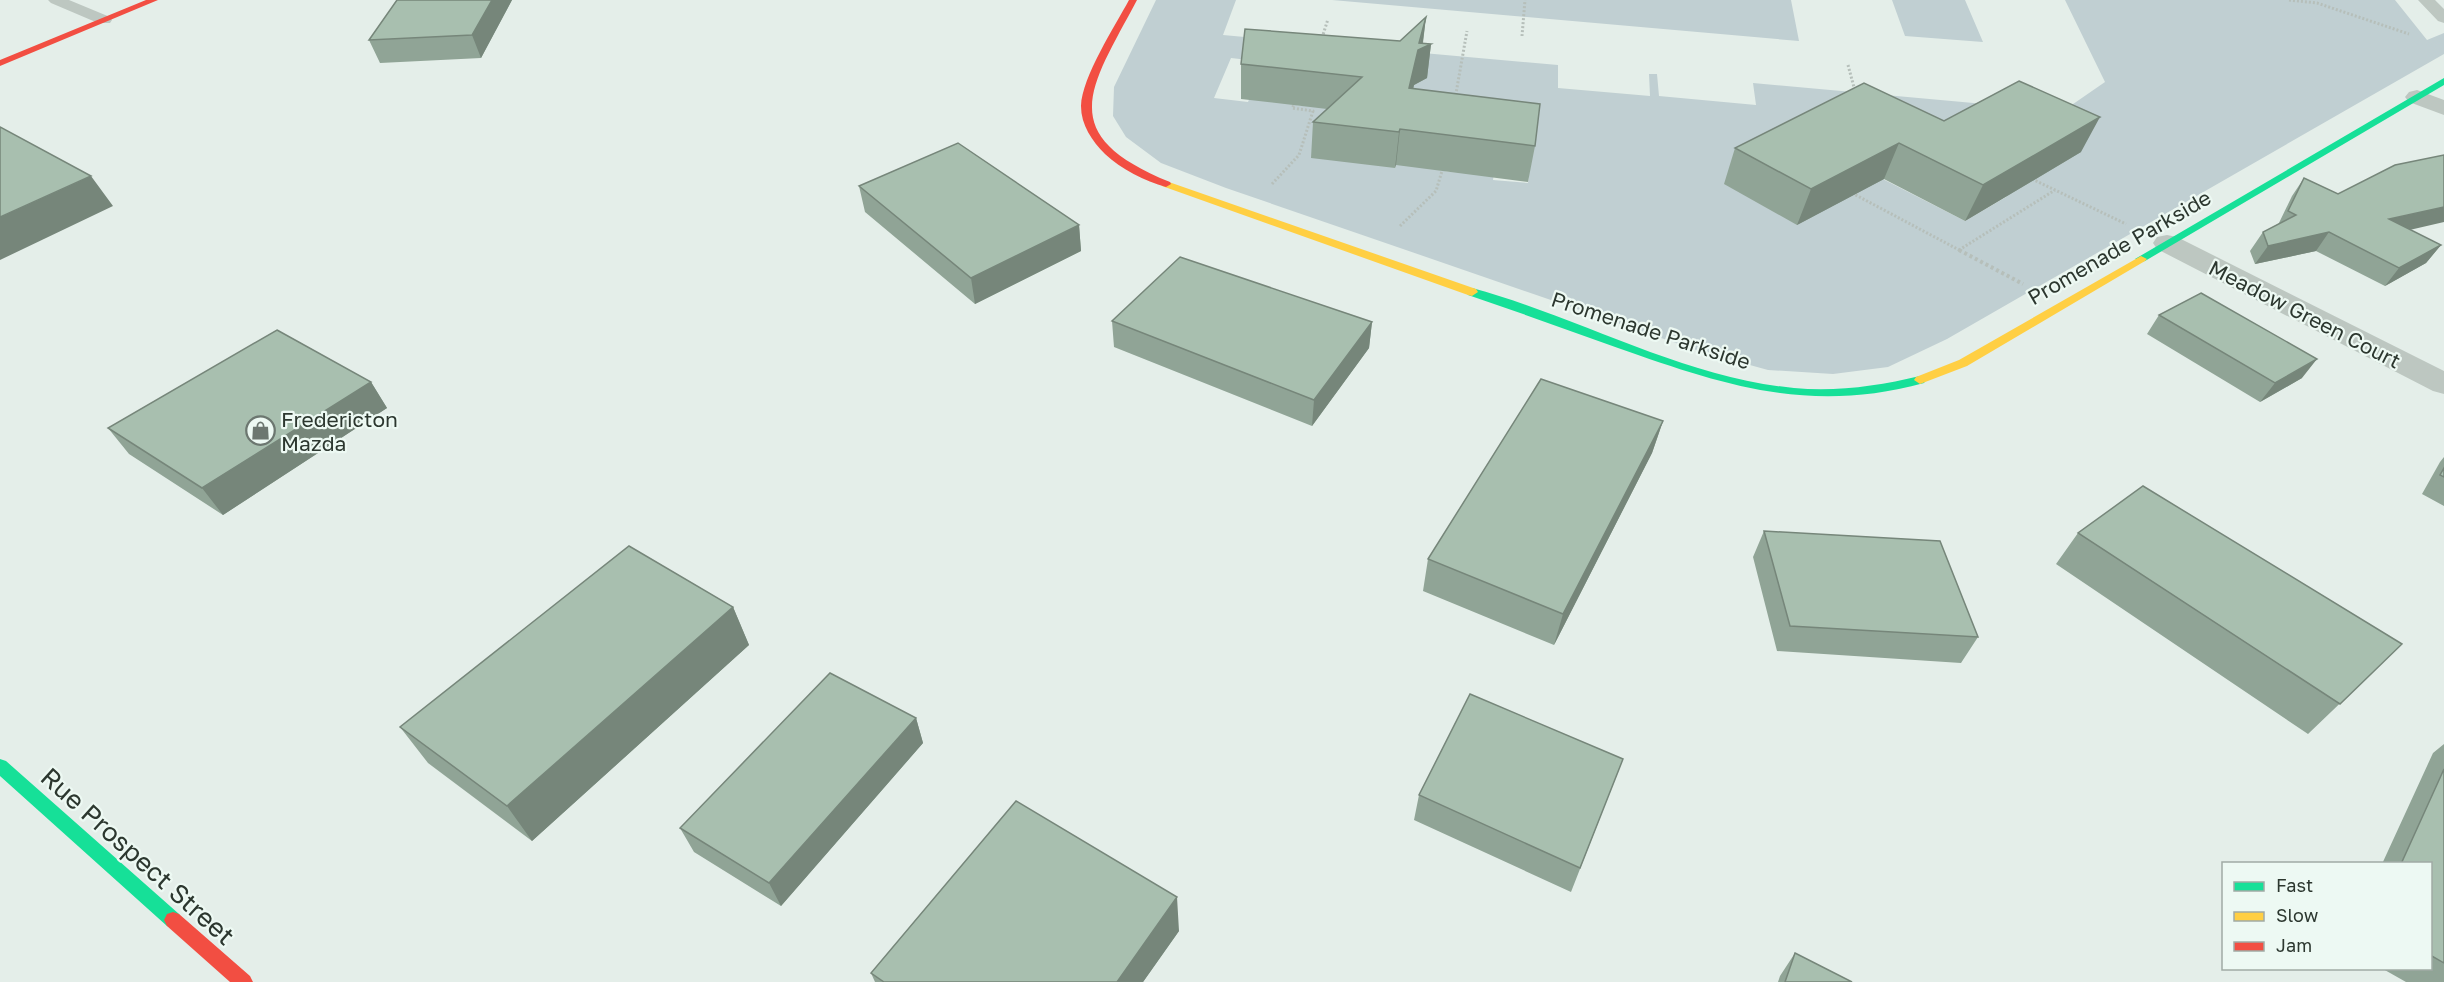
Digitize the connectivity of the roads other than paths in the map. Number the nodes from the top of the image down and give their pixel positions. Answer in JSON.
{"nodes":[{"id":1,"x":56,"y":0,"type":"edge"},
{"id":2,"x":154,"y":0,"type":"edge"},
{"id":3,"x":1133,"y":0,"type":"edge"},
{"id":4,"x":2426,"y":0,"type":"edge"},
{"id":5,"x":2444,"y":18,"type":"edge"},
{"id":6,"x":104,"y":21,"type":"junction"},
{"id":7,"x":0,"y":63,"type":"edge"},
{"id":8,"x":2444,"y":81,"type":"edge"},
{"id":9,"x":2417,"y":97,"type":"junction"},
{"id":10,"x":2444,"y":108,"type":"edge"},
{"id":11,"x":2167,"y":243,"type":"junction"},
{"id":12,"x":2444,"y":384,"type":"edge"},
{"id":13,"x":0,"y":766,"type":"edge"},
{"id":14,"x":244,"y":982,"type":"edge"}],
"edges":[{"from":1,"to":6,"type":"lane"},
{"from":2,"to":6,"type":"street"},
{"from":3,"to":11,"type":"street","name":"Promenade Parkside"},
{"from":4,"to":5,"type":"lane"},
{"from":6,"to":7,"type":"street"},
{"from":8,"to":9,"type":"street","name":"Promenade Parkside"},
{"from":9,"to":10,"type":"street"},
{"from":9,"to":11,"type":"street","name":"Promenade Parkside"},
{"from":11,"to":12,"type":"street","name":"Meadow Green Court"},
{"from":13,"to":14,"type":"street","name":"Rue Prospect Street"}]}
